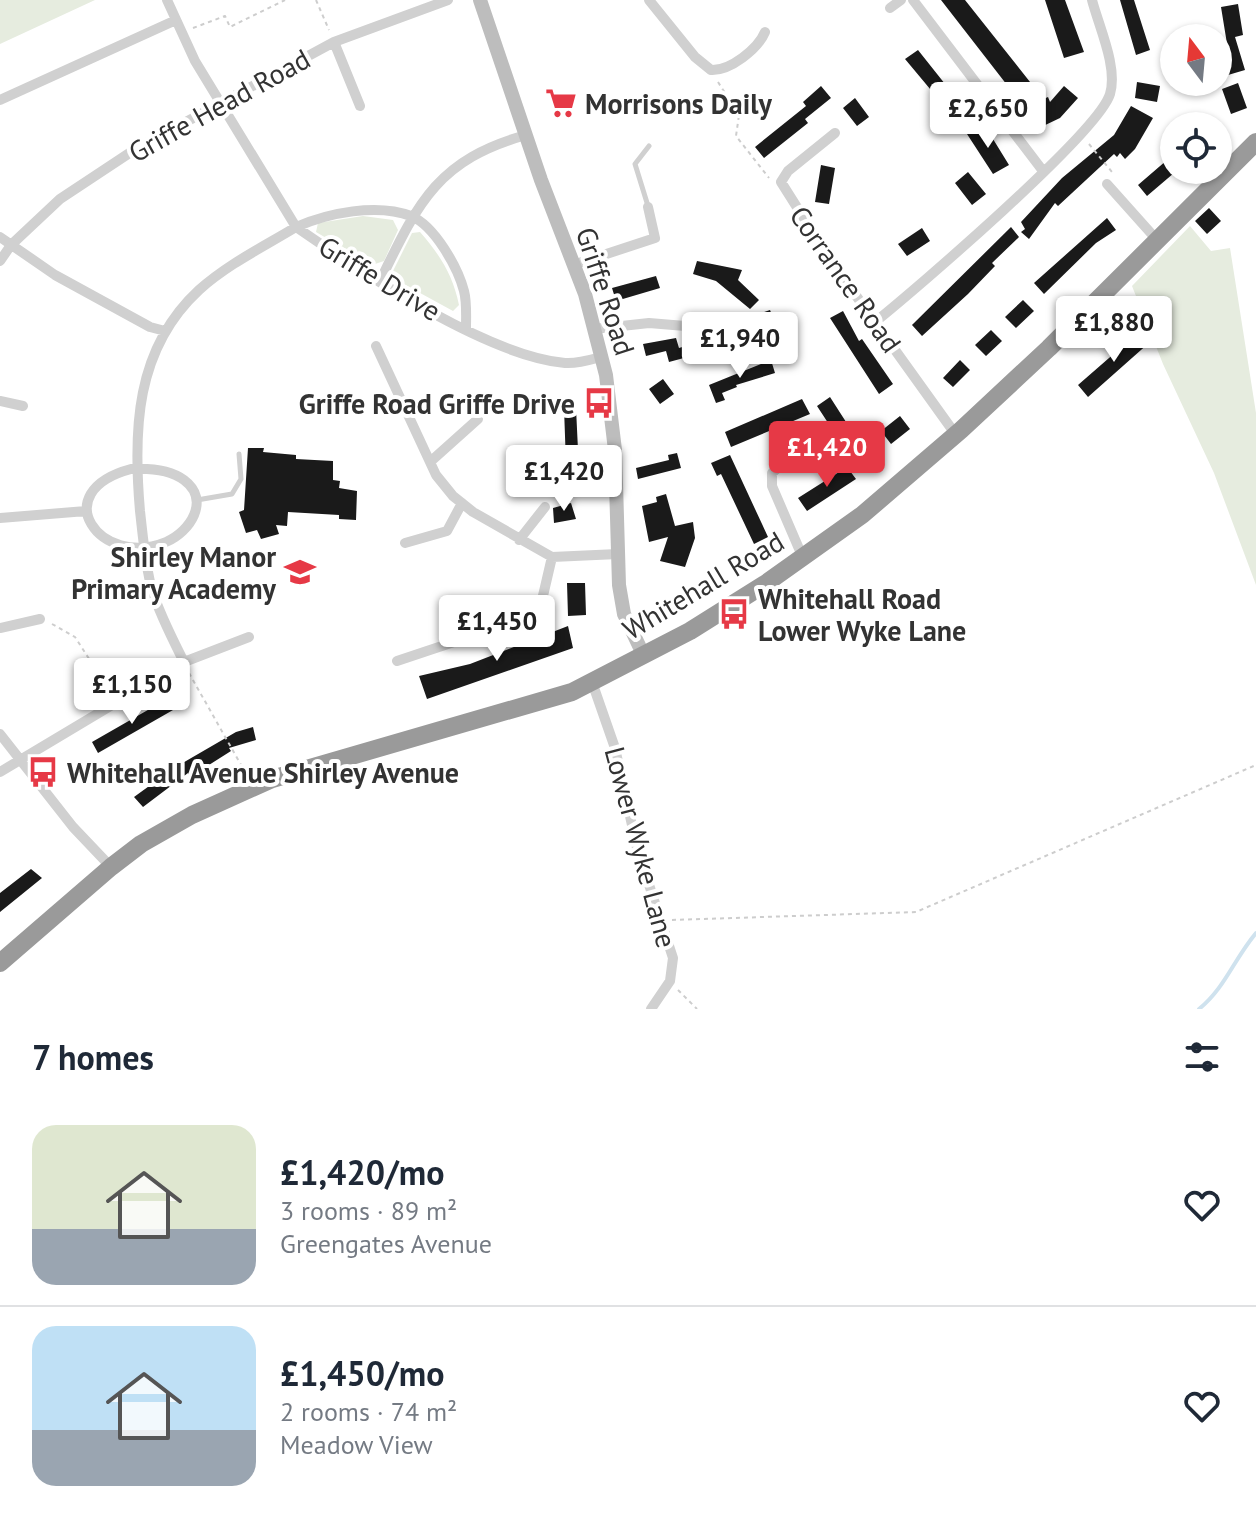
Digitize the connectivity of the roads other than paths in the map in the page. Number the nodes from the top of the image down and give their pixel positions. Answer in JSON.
{"nodes":[{"id":1,"x":167,"y":0,"type":"edge"},
{"id":2,"x":448,"y":0,"type":"edge"},
{"id":3,"x":480,"y":0,"type":"edge"},
{"id":4,"x":649,"y":0,"type":"edge"},
{"id":5,"x":901,"y":0,"type":"edge"},
{"id":6,"x":913,"y":0,"type":"edge"},
{"id":7,"x":1092,"y":0,"type":"edge"},
{"id":8,"x":890,"y":8,"type":"dead end"},
{"id":9,"x":176,"y":20,"type":"junction"},
{"id":10,"x":765,"y":32,"type":"dead end"},
{"id":11,"x":334,"y":42,"type":"junction"},
{"id":12,"x":0,"y":100,"type":"edge"},
{"id":13,"x":219,"y":102,"type":"junction"},
{"id":14,"x":360,"y":106,"type":"dead end"},
{"id":15,"x":835,"y":133,"type":"dead end"},
{"id":16,"x":526,"y":135,"type":"junction"},
{"id":17,"x":1256,"y":142,"type":"edge"},
{"id":18,"x":649,"y":146,"type":"dead end"},
{"id":19,"x":1043,"y":171,"type":"junction"},
{"id":20,"x":1107,"y":184,"type":"road end"},
{"id":21,"x":648,"y":207,"type":"joint"},
{"id":22,"x":411,"y":216,"type":"junction"},
{"id":23,"x":296,"y":227,"type":"junction"},
{"id":24,"x":0,"y":237,"type":"edge"},
{"id":25,"x":1157,"y":240,"type":"junction"},
{"id":26,"x":11,"y":245,"type":"junction"},
{"id":27,"x":0,"y":261,"type":"edge"},
{"id":28,"x":573,"y":265,"type":"junction"},
{"id":29,"x":380,"y":281,"type":"junction"},
{"id":30,"x":875,"y":322,"type":"junction"},
{"id":31,"x":466,"y":328,"type":"junction"},
{"id":32,"x":594,"y":329,"type":"junction"},
{"id":33,"x":165,"y":331,"type":"junction"},
{"id":34,"x":744,"y":341,"type":"dead end"},
{"id":35,"x":376,"y":346,"type":"dead end"},
{"id":36,"x":601,"y":357,"type":"junction"},
{"id":37,"x":0,"y":401,"type":"edge"},
{"id":38,"x":23,"y":406,"type":"dead end"},
{"id":39,"x":478,"y":419,"type":"dead end"},
{"id":40,"x":956,"y":435,"type":"junction"},
{"id":41,"x":817,"y":451,"type":"dead end"},
{"id":42,"x":239,"y":454,"type":"dead end"},
{"id":43,"x":430,"y":462,"type":"junction"},
{"id":44,"x":138,"y":469,"type":"junction"},
{"id":45,"x":196,"y":500,"type":"junction"},
{"id":46,"x":462,"y":503,"type":"junction"},
{"id":47,"x":545,"y":507,"type":"dead end"},
{"id":48,"x":86,"y":511,"type":"junction"},
{"id":49,"x":0,"y":518,"type":"edge"},
{"id":50,"x":519,"y":540,"type":"junction"},
{"id":51,"x":405,"y":543,"type":"dead end"},
{"id":52,"x":144,"y":545,"type":"junction"},
{"id":53,"x":618,"y":554,"type":"junction"},
{"id":54,"x":552,"y":557,"type":"junction"},
{"id":55,"x":803,"y":558,"type":"junction"},
{"id":56,"x":40,"y":619,"type":"road end"},
{"id":57,"x":0,"y":628,"type":"edge"},
{"id":58,"x":249,"y":637,"type":"dead end"},
{"id":59,"x":643,"y":654,"type":"junction"},
{"id":60,"x":397,"y":661,"type":"dead end"},
{"id":61,"x":184,"y":662,"type":"junction"},
{"id":62,"x":592,"y":682,"type":"junction"},
{"id":63,"x":0,"y":734,"type":"edge"},
{"id":64,"x":20,"y":760,"type":"junction"},
{"id":65,"x":0,"y":772,"type":"edge"},
{"id":66,"x":111,"y":867,"type":"junction"},
{"id":67,"x":0,"y":963,"type":"edge"},
{"id":68,"x":651,"y":1009,"type":"edge"}],
"edges":[{"from":1,"to":9,"type":"street"},
{"from":2,"to":11,"type":"street","name":"Griffe Head Road"},
{"from":3,"to":16,"type":"street","name":"Griffe Road"},
{"from":4,"to":10,"type":"street"},
{"from":5,"to":8,"type":"street"},
{"from":6,"to":19,"type":"street"},
{"from":7,"to":19,"type":"street"},
{"from":9,"to":12,"type":"street"},
{"from":9,"to":13,"type":"street"},
{"from":11,"to":13,"type":"street","name":"Griffe Head Road"},
{"from":11,"to":14,"type":"street"},
{"from":13,"to":23,"type":"street"},
{"from":13,"to":26,"type":"street","name":"Griffe Head Road"},
{"from":15,"to":30,"type":"street","name":"Corrance Road"},
{"from":16,"to":22,"type":"street"},
{"from":16,"to":28,"type":"street","name":"Griffe Road"},
{"from":17,"to":25,"type":"highway","name":"Whitehall Road"},
{"from":18,"to":21,"type":"lane"},
{"from":19,"to":30,"type":"street"},
{"from":20,"to":25,"type":"street"},
{"from":21,"to":28,"type":"street"},
{"from":22,"to":23,"type":"street","name":"Griffe Drive"},
{"from":22,"to":29,"type":"street"},
{"from":22,"to":31,"type":"street","name":"Griffe Drive"},
{"from":23,"to":29,"type":"street","name":"Griffe Drive"},
{"from":23,"to":33,"type":"street","name":"Griffe Drive"},
{"from":24,"to":26,"type":"street"},
{"from":25,"to":40,"type":"highway","name":"Whitehall Road"},
{"from":26,"to":27,"type":"street","name":"Griffe Head Road"},
{"from":26,"to":33,"type":"street"},
{"from":28,"to":32,"type":"street","name":"Griffe Road"},
{"from":29,"to":31,"type":"street","name":"Griffe Drive"},
{"from":30,"to":40,"type":"street","name":"Corrance Road"},
{"from":31,"to":36,"type":"street","name":"Griffe Drive"},
{"from":32,"to":34,"type":"street"},
{"from":32,"to":36,"type":"street","name":"Griffe Road"},
{"from":33,"to":44,"type":"street","name":"Griffe Drive"},
{"from":35,"to":43,"type":"street"},
{"from":36,"to":53,"type":"street","name":"Griffe Road"},
{"from":37,"to":38,"type":"street"},
{"from":39,"to":43,"type":"street"},
{"from":40,"to":55,"type":"highway","name":"Whitehall Road"},
{"from":41,"to":55,"type":"street"},
{"from":42,"to":45,"type":"lane"},
{"from":43,"to":46,"type":"street"},
{"from":44,"to":45,"type":"street"},
{"from":44,"to":48,"type":"street"},
{"from":44,"to":52,"type":"street","name":"Griffe Drive"},
{"from":45,"to":52,"type":"street"},
{"from":46,"to":50,"type":"street"},
{"from":46,"to":51,"type":"street"},
{"from":47,"to":50,"type":"street"},
{"from":48,"to":49,"type":"street"},
{"from":48,"to":52,"type":"street"},
{"from":50,"to":54,"type":"street"},
{"from":52,"to":61,"type":"street","name":"Griffe Drive"},
{"from":53,"to":54,"type":"street"},
{"from":53,"to":59,"type":"street","name":"Griffe Road"},
{"from":54,"to":60,"type":"street"},
{"from":55,"to":59,"type":"highway","name":"Whitehall Road"},
{"from":56,"to":57,"type":"street"},
{"from":58,"to":61,"type":"street"},
{"from":59,"to":62,"type":"highway","name":"Whitehall Road"},
{"from":61,"to":64,"type":"street"},
{"from":62,"to":66,"type":"highway","name":"Whitehall Road"},
{"from":62,"to":68,"type":"street","name":"Lower Wyke Lane"},
{"from":63,"to":64,"type":"street"},
{"from":64,"to":65,"type":"street"},
{"from":64,"to":66,"type":"street"},
{"from":66,"to":67,"type":"highway","name":"Whitehall Road"}]}
